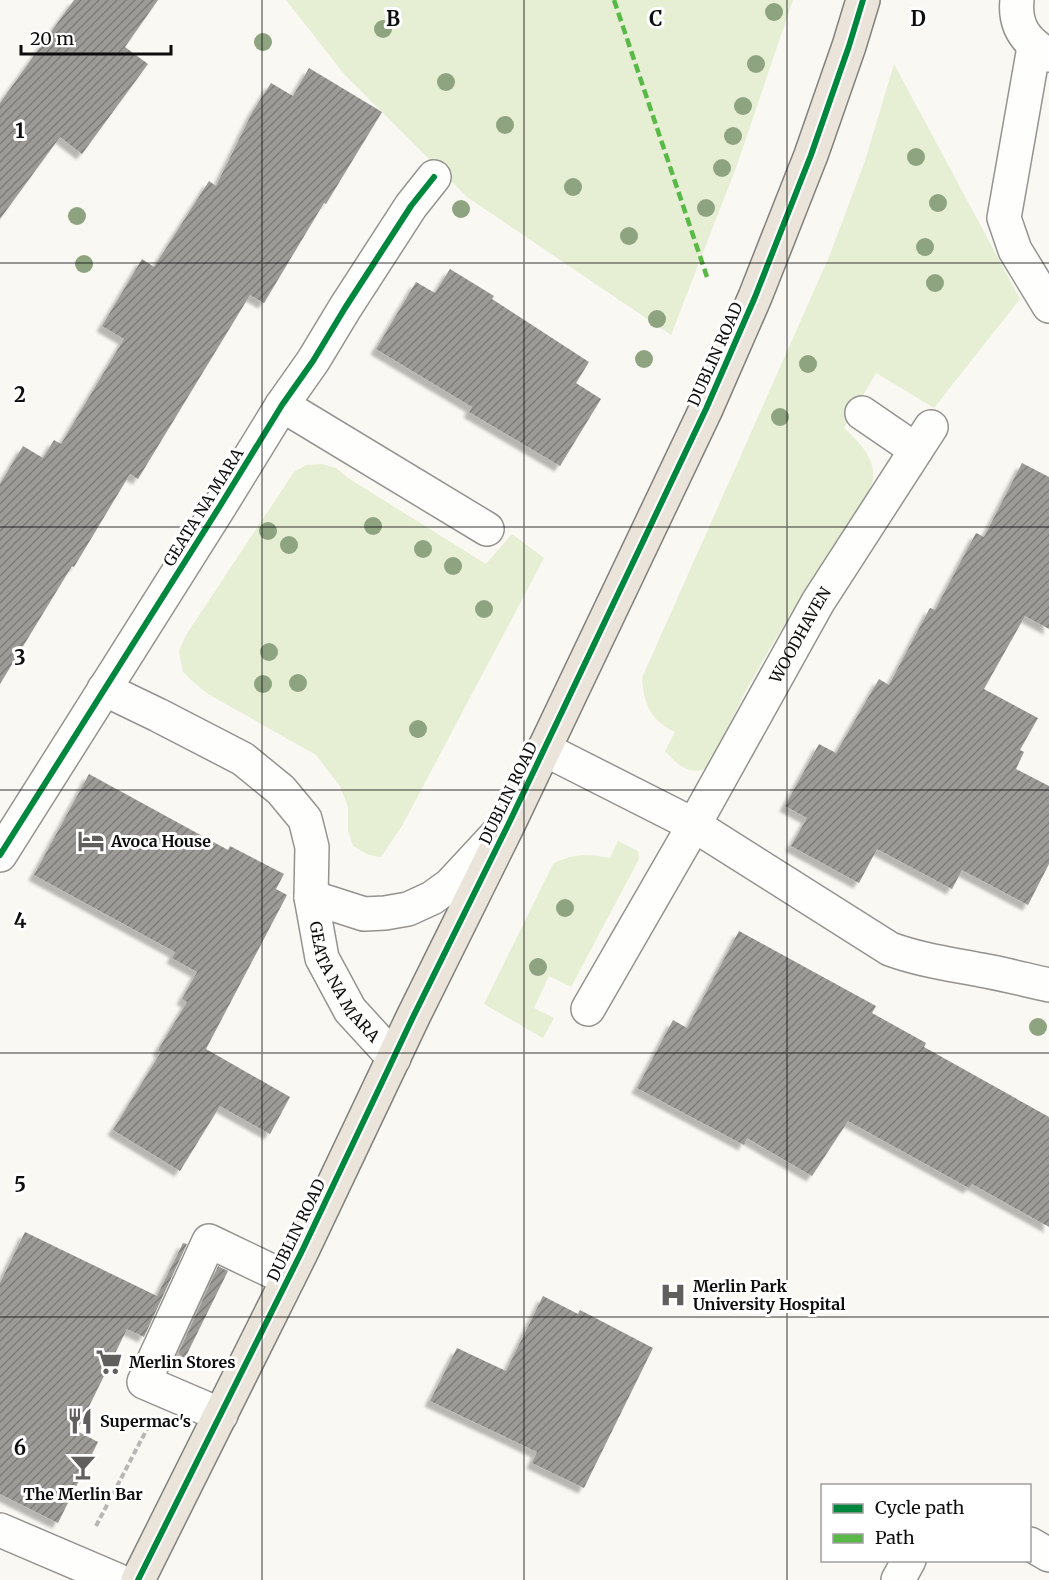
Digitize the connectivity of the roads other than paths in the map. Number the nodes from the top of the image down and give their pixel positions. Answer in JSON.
{"nodes":[{"id":1,"x":862,"y":0,"type":"edge"},
{"id":2,"x":1017,"y":0,"type":"edge"},
{"id":3,"x":1042,"y":51,"type":"edge"},
{"id":4,"x":434,"y":177,"type":"dead end"},
{"id":5,"x":1049,"y":306,"type":"edge"},
{"id":6,"x":282,"y":405,"type":"junction"},
{"id":7,"x":862,"y":413,"type":"dead end"},
{"id":8,"x":487,"y":530,"type":"dead end"},
{"id":9,"x":104,"y":689,"type":"junction"},
{"id":10,"x":544,"y":749,"type":"junction"},
{"id":11,"x":510,"y":821,"type":"junction"},
{"id":12,"x":694,"y":825,"type":"junction"},
{"id":13,"x":0,"y":855,"type":"edge"},
{"id":14,"x":311,"y":897,"type":"junction"},
{"id":15,"x":1049,"y":985,"type":"edge"},
{"id":16,"x":588,"y":1009,"type":"dead end"},
{"id":17,"x":394,"y":1058,"type":"junction"},
{"id":18,"x":288,"y":1279,"type":"junction"},
{"id":19,"x":221,"y":1415,"type":"junction"},
{"id":20,"x":0,"y":1530,"type":"edge"},
{"id":21,"x":1031,"y":1545,"type":"edge"},
{"id":22,"x":1049,"y":1555,"type":"edge"},
{"id":23,"x":908,"y":1562,"type":"edge"},
{"id":24,"x":1049,"y":1567,"type":"edge"},
{"id":25,"x":117,"y":1580,"type":"edge"},
{"id":26,"x":138,"y":1580,"type":"edge"},
{"id":27,"x":898,"y":1580,"type":"edge"},
{"id":28,"x":1041,"y":1580,"type":"edge"}],
"edges":[{"from":1,"to":10,"type":"main road","name":"DUBLIN ROAD"},
{"from":2,"to":3,"type":"street"},
{"from":3,"to":5,"type":"street"},
{"from":4,"to":6,"type":"street","name":"GEATA NA MARA"},
{"from":6,"to":8,"type":"street"},
{"from":6,"to":9,"type":"street","name":"GEATA NA MARA"},
{"from":7,"to":12,"type":"street","name":"WOODHAVEN"},
{"from":9,"to":13,"type":"street","name":"GEATA NA MARA"},
{"from":9,"to":14,"type":"street","name":"GEATA NA MARA"},
{"from":10,"to":11,"type":"main road","name":"DUBLIN ROAD"},
{"from":10,"to":12,"type":"street"},
{"from":11,"to":14,"type":"street","name":"GEATA NA MARA"},
{"from":11,"to":17,"type":"main road","name":"DUBLIN ROAD"},
{"from":12,"to":15,"type":"street"},
{"from":12,"to":16,"type":"street","name":"WOODHAVEN"},
{"from":14,"to":17,"type":"street","name":"GEATA NA MARA"},
{"from":17,"to":18,"type":"main road","name":"DUBLIN ROAD"},
{"from":18,"to":19,"type":"main road","name":"DUBLIN ROAD"},
{"from":18,"to":19,"type":"street"},
{"from":19,"to":26,"type":"main road","name":"DUBLIN ROAD"},
{"from":20,"to":25,"type":"street"},
{"from":21,"to":22,"type":"street"},
{"from":23,"to":27,"type":"street"},
{"from":24,"to":28,"type":"street"}]}
